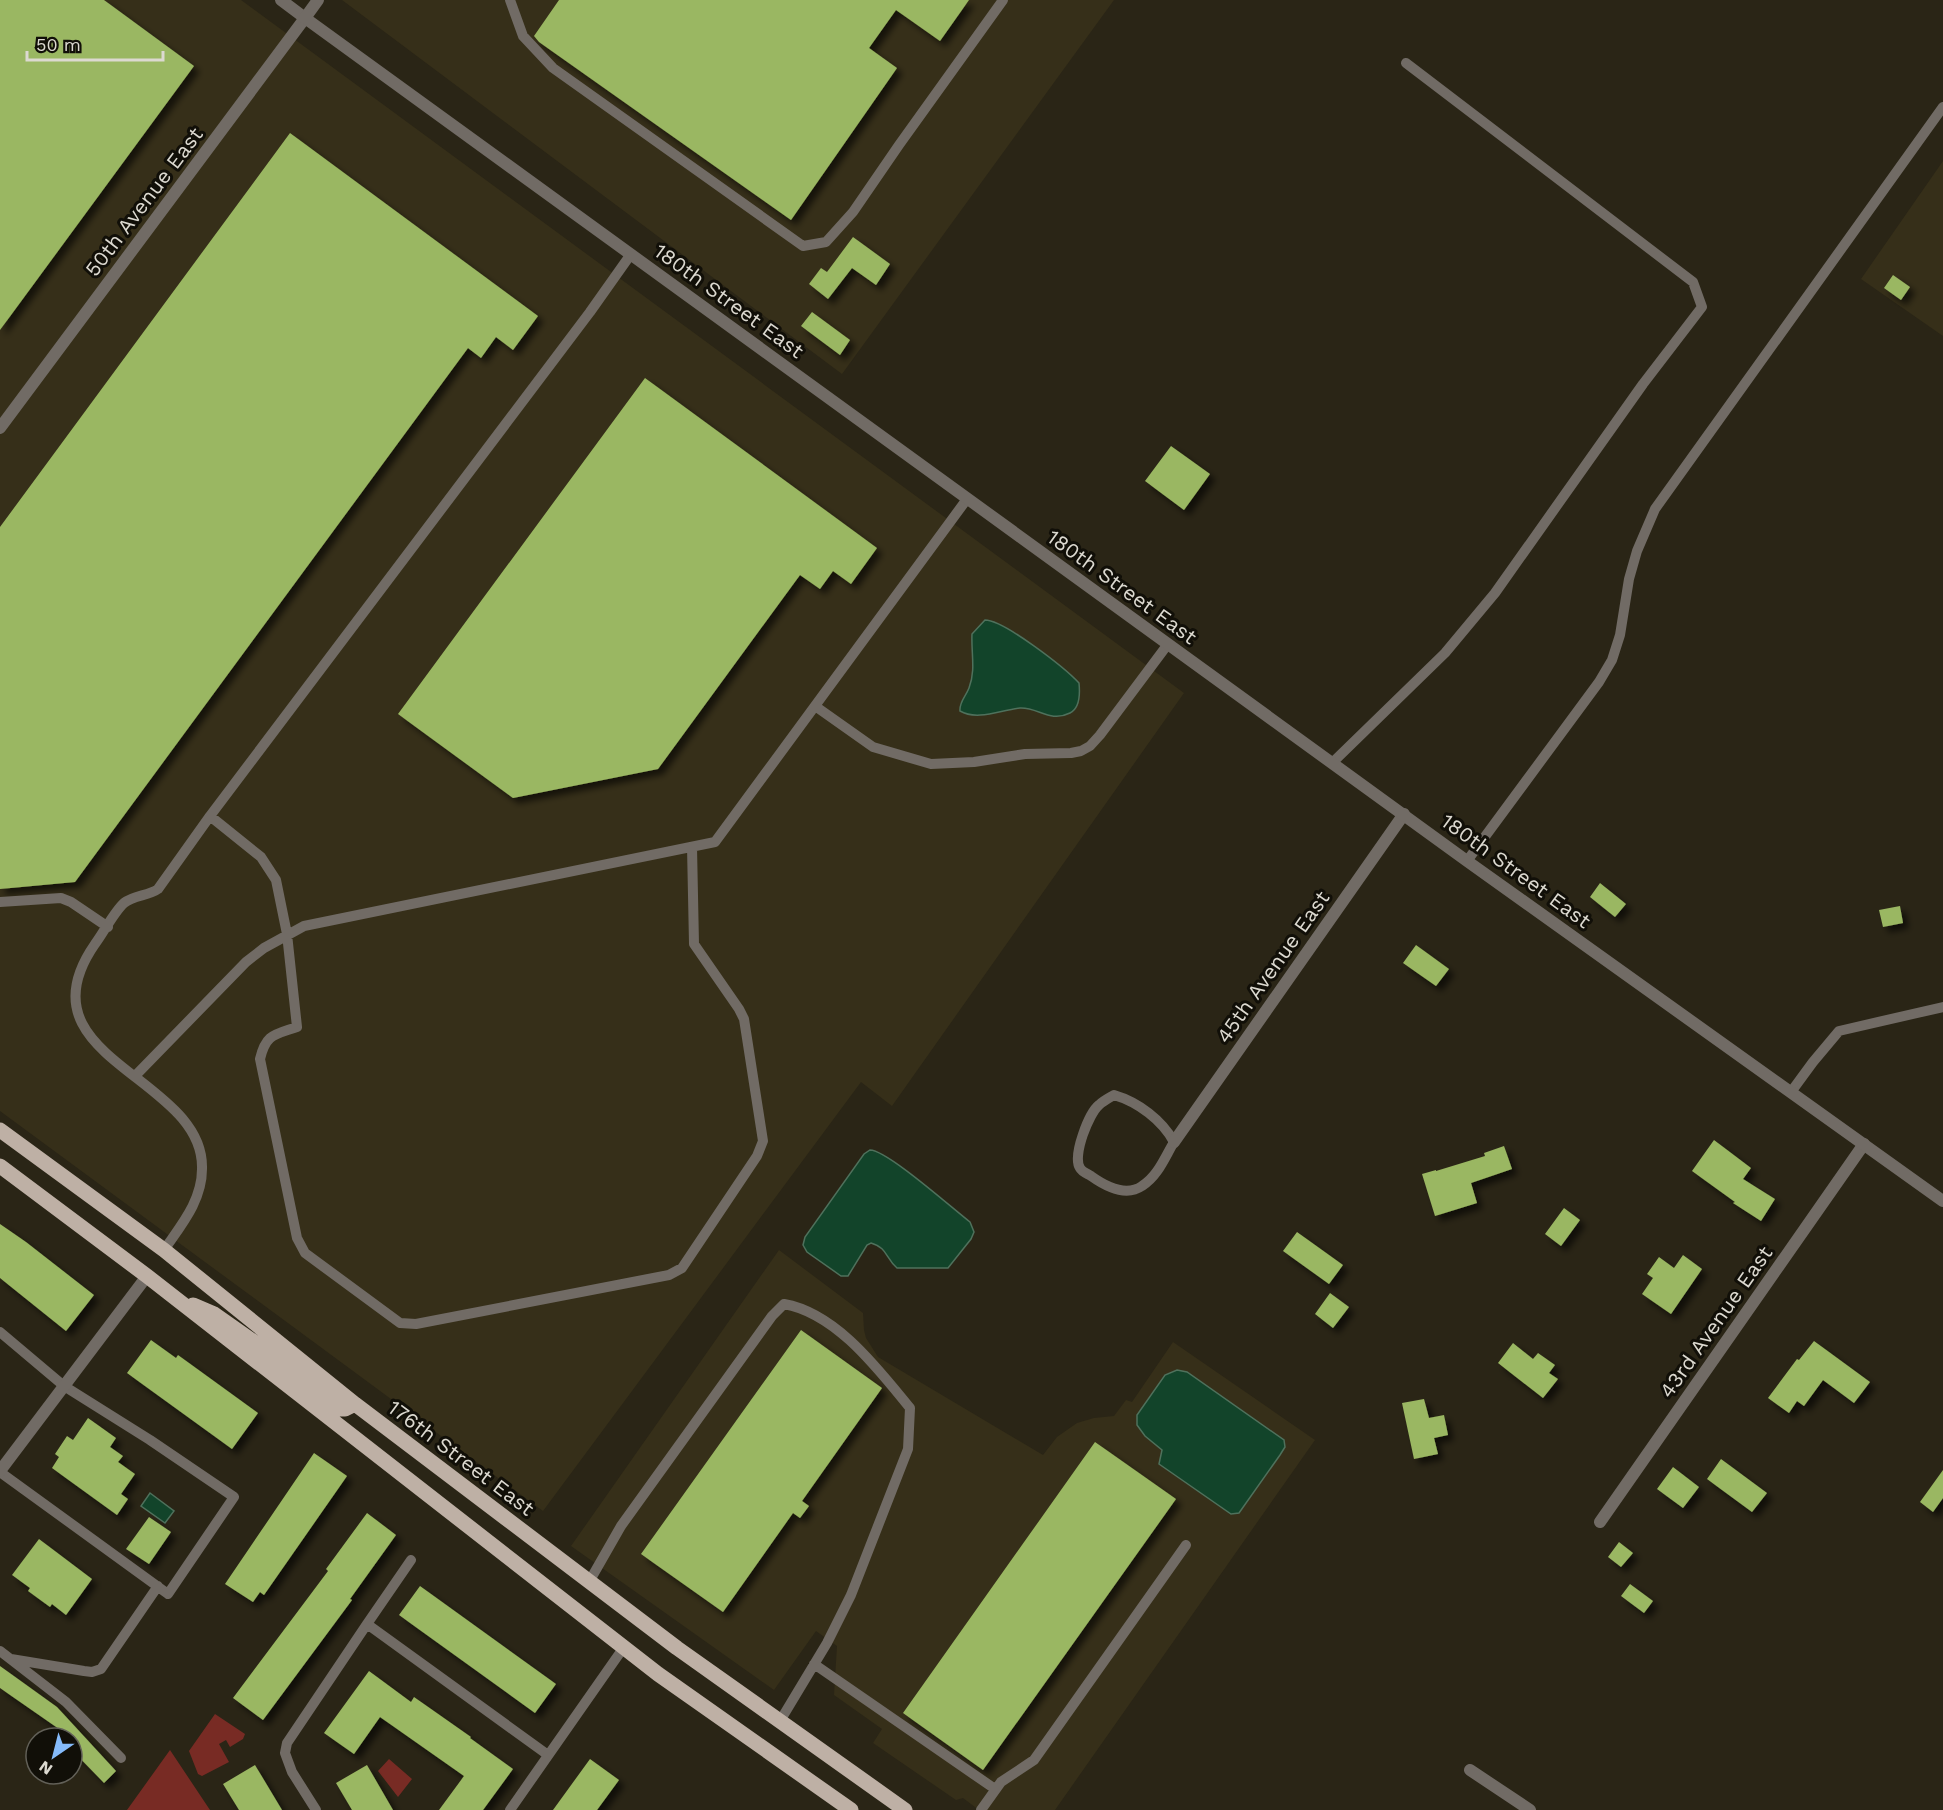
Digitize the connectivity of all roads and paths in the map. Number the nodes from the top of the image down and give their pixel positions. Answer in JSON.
{"nodes":[{"id":1,"x":281,"y":0,"type":"edge"},
{"id":2,"x":318,"y":0,"type":"edge"},
{"id":3,"x":510,"y":0,"type":"edge"},
{"id":4,"x":1003,"y":0,"type":"edge"},
{"id":5,"x":305,"y":18,"type":"junction"},
{"id":6,"x":1406,"y":63,"type":"dead end"},
{"id":7,"x":1943,"y":107,"type":"edge"},
{"id":8,"x":631,"y":254,"type":"junction"},
{"id":9,"x":0,"y":428,"type":"edge"},
{"id":10,"x":967,"y":499,"type":"junction"},
{"id":11,"x":1168,"y":644,"type":"junction"},
{"id":12,"x":815,"y":706,"type":"junction"},
{"id":13,"x":1332,"y":763,"type":"junction"},
{"id":14,"x":1404,"y":814,"type":"junction"},
{"id":15,"x":210,"y":816,"type":"junction"},
{"id":16,"x":692,"y":847,"type":"junction"},
{"id":17,"x":1467,"y":861,"type":"junction"},
{"id":18,"x":0,"y":902,"type":"edge"},
{"id":19,"x":108,"y":927,"type":"junction"},
{"id":20,"x":287,"y":934,"type":"junction"},
{"id":21,"x":1943,"y":1007,"type":"edge"},
{"id":22,"x":135,"y":1077,"type":"junction"},
{"id":23,"x":1791,"y":1092,"type":"junction"},
{"id":24,"x":0,"y":1130,"type":"edge"},
{"id":25,"x":1174,"y":1142,"type":"junction"},
{"id":26,"x":1864,"y":1144,"type":"junction"},
{"id":27,"x":0,"y":1166,"type":"edge"},
{"id":28,"x":1943,"y":1201,"type":"edge"},
{"id":29,"x":164,"y":1250,"type":"junction"},
{"id":30,"x":147,"y":1276,"type":"junction"},
{"id":31,"x":177,"y":1299,"type":"junction"},
{"id":32,"x":0,"y":1332,"type":"edge"},
{"id":33,"x":64,"y":1386,"type":"junction"},
{"id":34,"x":355,"y":1404,"type":"junction"},
{"id":35,"x":0,"y":1471,"type":"edge"},
{"id":36,"x":1600,"y":1522,"type":"dead end"},
{"id":37,"x":1186,"y":1545,"type":"dead end"},
{"id":38,"x":411,"y":1560,"type":"dead end"},
{"id":39,"x":589,"y":1582,"type":"junction"},
{"id":40,"x":158,"y":1586,"type":"junction"},
{"id":41,"x":366,"y":1624,"type":"junction"},
{"id":42,"x":624,"y":1647,"type":"junction"},
{"id":43,"x":0,"y":1651,"type":"edge"},
{"id":44,"x":11,"y":1659,"type":"junction"},
{"id":45,"x":814,"y":1664,"type":"junction"},
{"id":46,"x":780,"y":1721,"type":"junction"},
{"id":47,"x":548,"y":1755,"type":"junction"},
{"id":48,"x":121,"y":1758,"type":"dead end"},
{"id":49,"x":1470,"y":1770,"type":"dead end"},
{"id":50,"x":996,"y":1789,"type":"junction"},
{"id":51,"x":316,"y":1810,"type":"edge"},
{"id":52,"x":510,"y":1810,"type":"edge"},
{"id":53,"x":851,"y":1810,"type":"edge"},
{"id":54,"x":905,"y":1810,"type":"edge"},
{"id":55,"x":981,"y":1810,"type":"edge"},
{"id":56,"x":1530,"y":1810,"type":"edge"}],
"edges":[{"from":1,"to":5,"type":"street","name":"180th Street East"},
{"from":2,"to":5,"type":"street","name":"50th Avenue East"},
{"from":3,"to":4,"type":"lane"},
{"from":5,"to":8,"type":"street","name":"180th Street East"},
{"from":5,"to":9,"type":"street","name":"50th Avenue East"},
{"from":6,"to":13,"type":"lane"},
{"from":7,"to":17,"type":"lane"},
{"from":8,"to":10,"type":"street","name":"180th Street East"},
{"from":8,"to":15,"type":"lane"},
{"from":10,"to":11,"type":"street","name":"180th Street East"},
{"from":10,"to":12,"type":"lane"},
{"from":11,"to":12,"type":"lane"},
{"from":11,"to":13,"type":"street","name":"180th Street East"},
{"from":12,"to":16,"type":"lane"},
{"from":13,"to":14,"type":"street","name":"180th Street East"},
{"from":14,"to":17,"type":"street","name":"180th Street East"},
{"from":14,"to":25,"type":"street","name":"45th Avenue East"},
{"from":15,"to":19,"type":"lane"},
{"from":15,"to":20,"type":"lane"},
{"from":16,"to":20,"type":"lane"},
{"from":16,"to":20,"type":"lane"},
{"from":17,"to":23,"type":"street","name":"180th Street East"},
{"from":18,"to":19,"type":"lane"},
{"from":19,"to":22,"type":"lane"},
{"from":20,"to":22,"type":"lane"},
{"from":21,"to":23,"type":"lane"},
{"from":22,"to":29,"type":"lane"},
{"from":23,"to":26,"type":"street","name":"180th Street East"},
{"from":24,"to":29,"type":"main road","name":"176th Street East"},
{"from":25,"to":25,"type":"lane"},
{"from":26,"to":28,"type":"street","name":"180th Street East"},
{"from":26,"to":36,"type":"street","name":"43rd Avenue East"},
{"from":27,"to":30,"type":"main road"},
{"from":29,"to":34,"type":"main road","name":"176th Street East"},
{"from":30,"to":31,"type":"main road"},
{"from":30,"to":33,"type":"street"},
{"from":31,"to":34,"type":"main road"},
{"from":31,"to":42,"type":"main road"},
{"from":32,"to":33,"type":"lane"},
{"from":33,"to":35,"type":"street"},
{"from":33,"to":40,"type":"lane"},
{"from":34,"to":39,"type":"main road","name":"176th Street East"},
{"from":35,"to":40,"type":"lane"},
{"from":37,"to":50,"type":"lane"},
{"from":38,"to":41,"type":"lane"},
{"from":39,"to":45,"type":"lane"},
{"from":39,"to":46,"type":"main road","name":"176th Street East"},
{"from":40,"to":44,"type":"lane"},
{"from":41,"to":47,"type":"lane"},
{"from":41,"to":51,"type":"lane"},
{"from":42,"to":47,"type":"lane"},
{"from":42,"to":53,"type":"main road"},
{"from":43,"to":44,"type":"lane"},
{"from":44,"to":48,"type":"lane"},
{"from":45,"to":46,"type":"lane"},
{"from":45,"to":50,"type":"lane"},
{"from":46,"to":54,"type":"main road","name":"176th Street East"},
{"from":47,"to":52,"type":"lane"},
{"from":49,"to":56,"type":"street"},
{"from":50,"to":55,"type":"lane"}]}
